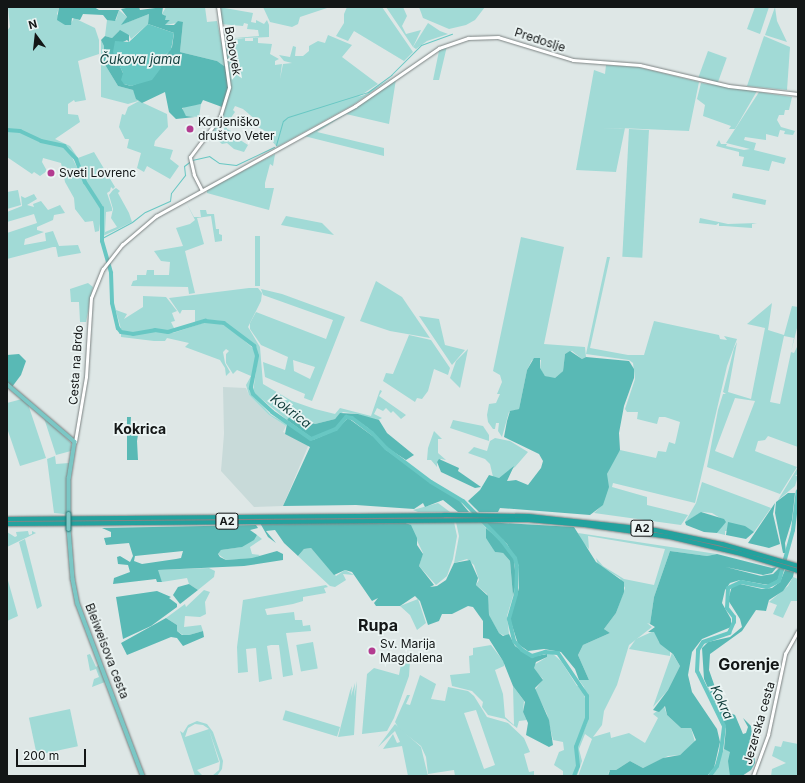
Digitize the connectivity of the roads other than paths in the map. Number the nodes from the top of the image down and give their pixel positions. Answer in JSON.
{"nodes":[{"id":1,"x":218,"y":7,"type":"edge"},
{"id":2,"x":798,"y":94,"type":"edge"},
{"id":3,"x":202,"y":191,"type":"junction"},
{"id":4,"x":7,"y":384,"type":"edge"},
{"id":5,"x":75,"y":442,"type":"junction"},
{"id":6,"x":7,"y":519,"type":"edge"},
{"id":7,"x":7,"y":524,"type":"edge"},
{"id":8,"x":777,"y":562,"type":"junction"},
{"id":9,"x":796,"y":568,"type":"edge"},
{"id":10,"x":798,"y":631,"type":"edge"},
{"id":11,"x":143,"y":776,"type":"edge"},
{"id":12,"x":753,"y":776,"type":"edge"}],
"edges":[{"from":1,"to":3,"type":"street","name":"Bobovek"},
{"from":2,"to":3,"type":"street","name":"Predoslje"},
{"from":3,"to":5,"type":"street","name":"Cesta na Brdo"},
{"from":4,"to":5,"type":"main road"},
{"from":5,"to":11,"type":"main road","name":"Bleiweisova cesta","bridge":true},
{"from":6,"to":8,"type":"highway","number":"A2"},
{"from":7,"to":8,"type":"highway","number":"A2"},
{"from":8,"to":9,"type":"highway","number":"A2"},
{"from":10,"to":12,"type":"street","name":"Jezerska cesta"}]}
